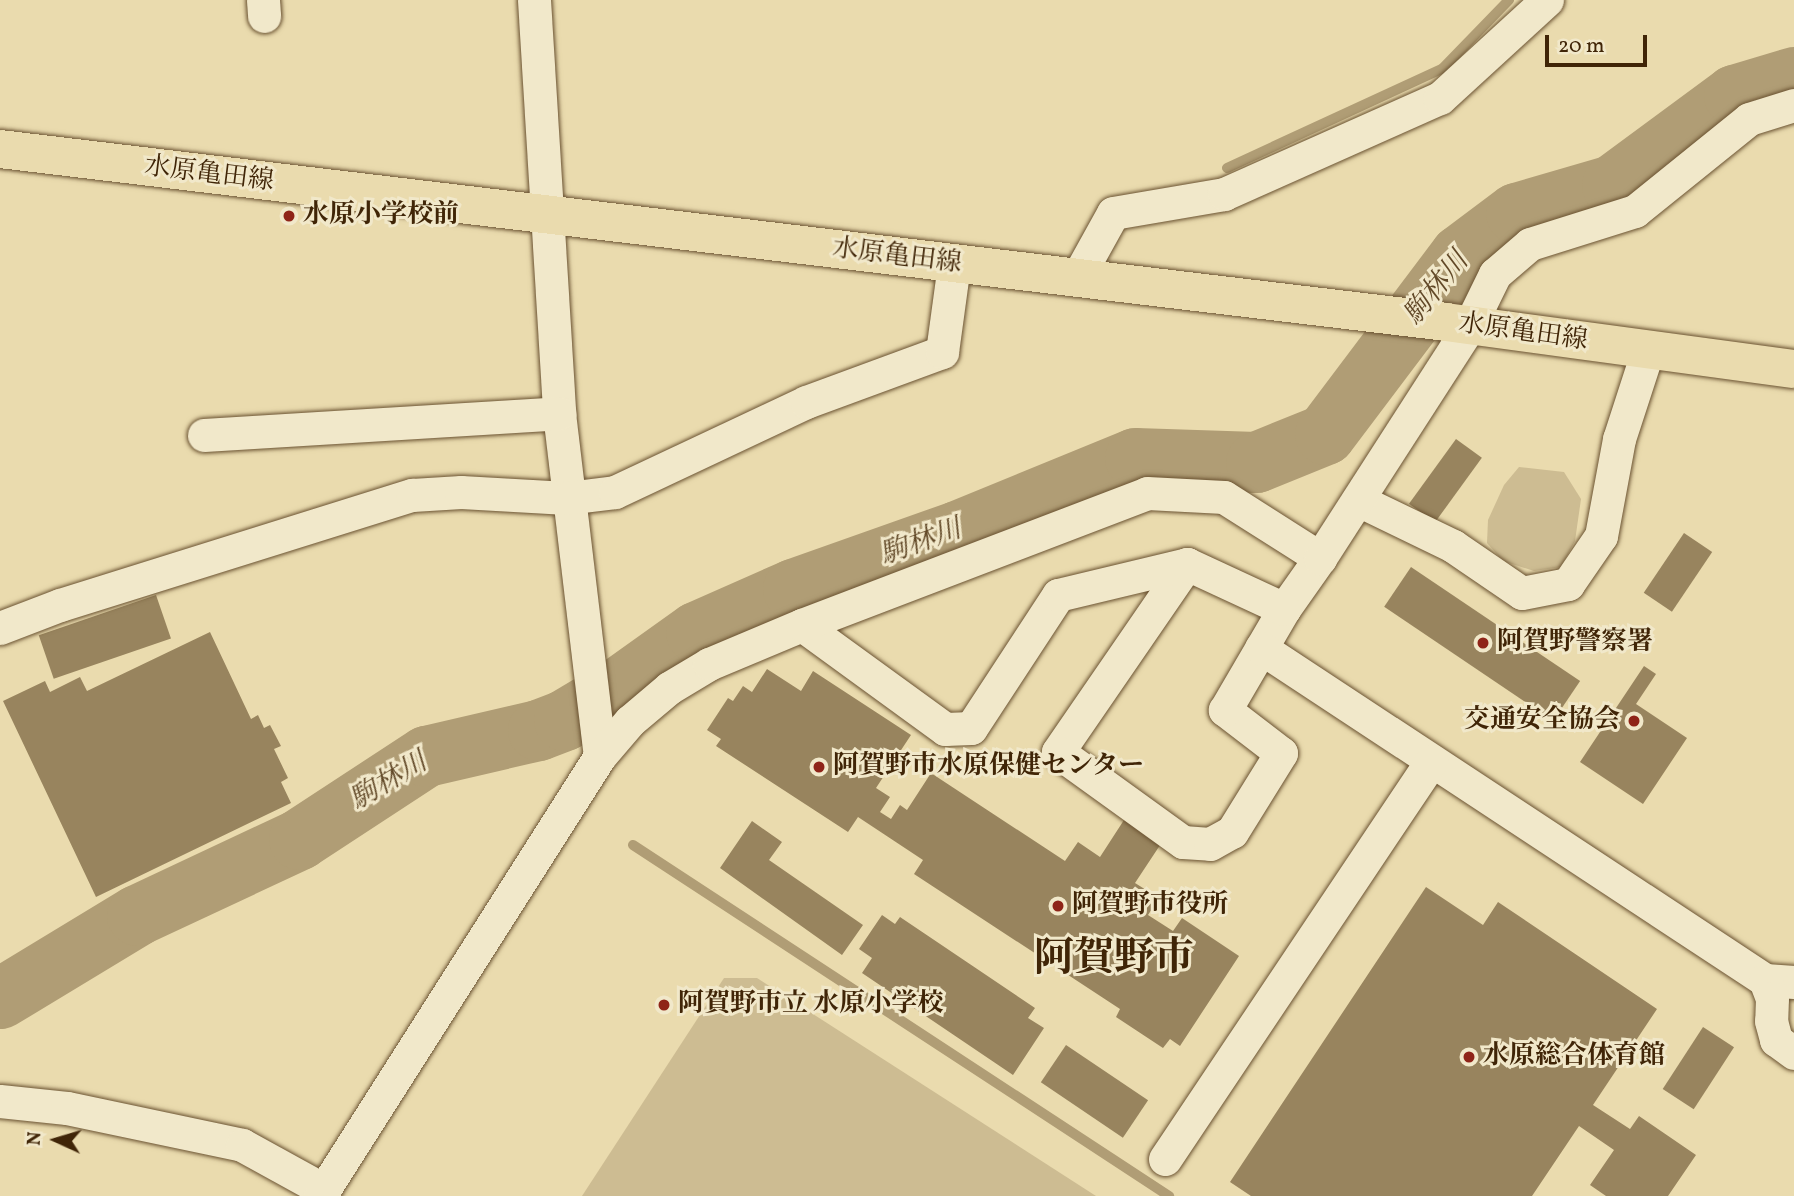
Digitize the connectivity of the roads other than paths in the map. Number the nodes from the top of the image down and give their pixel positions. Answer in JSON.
{"nodes":[{"id":1,"x":534,"y":0,"type":"edge"},
{"id":2,"x":1547,"y":0,"type":"edge"},
{"id":3,"x":1794,"y":105,"type":"edge"},
{"id":4,"x":0,"y":149,"type":"edge"},
{"id":5,"x":549,"y":216,"type":"junction"},
{"id":6,"x":954,"y":264,"type":"junction"},
{"id":7,"x":1077,"y":278,"type":"junction"},
{"id":8,"x":1458,"y":324,"type":"junction"},
{"id":9,"x":1648,"y":350,"type":"junction"},
{"id":10,"x":1794,"y":369,"type":"edge"},
{"id":11,"x":559,"y":413,"type":"junction"},
{"id":12,"x":204,"y":435,"type":"dead end"},
{"id":13,"x":567,"y":498,"type":"junction"},
{"id":14,"x":1358,"y":500,"type":"junction"},
{"id":15,"x":1320,"y":558,"type":"junction"},
{"id":16,"x":1187,"y":564,"type":"junction"},
{"id":17,"x":1284,"y":609,"type":"junction"},
{"id":18,"x":802,"y":625,"type":"junction"},
{"id":19,"x":0,"y":628,"type":"edge"},
{"id":20,"x":1261,"y":648,"type":"junction"},
{"id":21,"x":600,"y":756,"type":"junction"},
{"id":22,"x":1430,"y":761,"type":"junction"},
{"id":23,"x":1780,"y":981,"type":"edge"},
{"id":24,"x":1794,"y":1053,"type":"edge"},
{"id":25,"x":0,"y":1101,"type":"edge"},
{"id":26,"x":1165,"y":1159,"type":"dead end"},
{"id":27,"x":322,"y":1193,"type":"edge"}],
"edges":[{"from":1,"to":5,"type":"street"},
{"from":2,"to":7,"type":"street"},
{"from":3,"to":8,"type":"street"},
{"from":4,"to":5,"type":"main road","name":"水原亀田線"},
{"from":5,"to":6,"type":"main road","name":"水原亀田線"},
{"from":5,"to":11,"type":"street"},
{"from":6,"to":7,"type":"main road","name":"水原亀田線"},
{"from":6,"to":13,"type":"street"},
{"from":7,"to":8,"type":"main road","name":"水原亀田線"},
{"from":8,"to":9,"type":"main road","name":"水原亀田線"},
{"from":8,"to":14,"type":"street"},
{"from":9,"to":10,"type":"main road","name":"水原亀田線"},
{"from":9,"to":14,"type":"street"},
{"from":11,"to":12,"type":"street"},
{"from":11,"to":13,"type":"street"},
{"from":13,"to":19,"type":"street"},
{"from":13,"to":21,"type":"street"},
{"from":14,"to":15,"type":"street"},
{"from":15,"to":17,"type":"street"},
{"from":15,"to":18,"type":"street"},
{"from":16,"to":17,"type":"street"},
{"from":16,"to":18,"type":"street"},
{"from":16,"to":20,"type":"street"},
{"from":17,"to":20,"type":"street"},
{"from":18,"to":21,"type":"street"},
{"from":20,"to":22,"type":"street"},
{"from":21,"to":27,"type":"street"},
{"from":22,"to":23,"type":"street"},
{"from":22,"to":26,"type":"street"},
{"from":23,"to":24,"type":"street"},
{"from":25,"to":27,"type":"street"}]}
